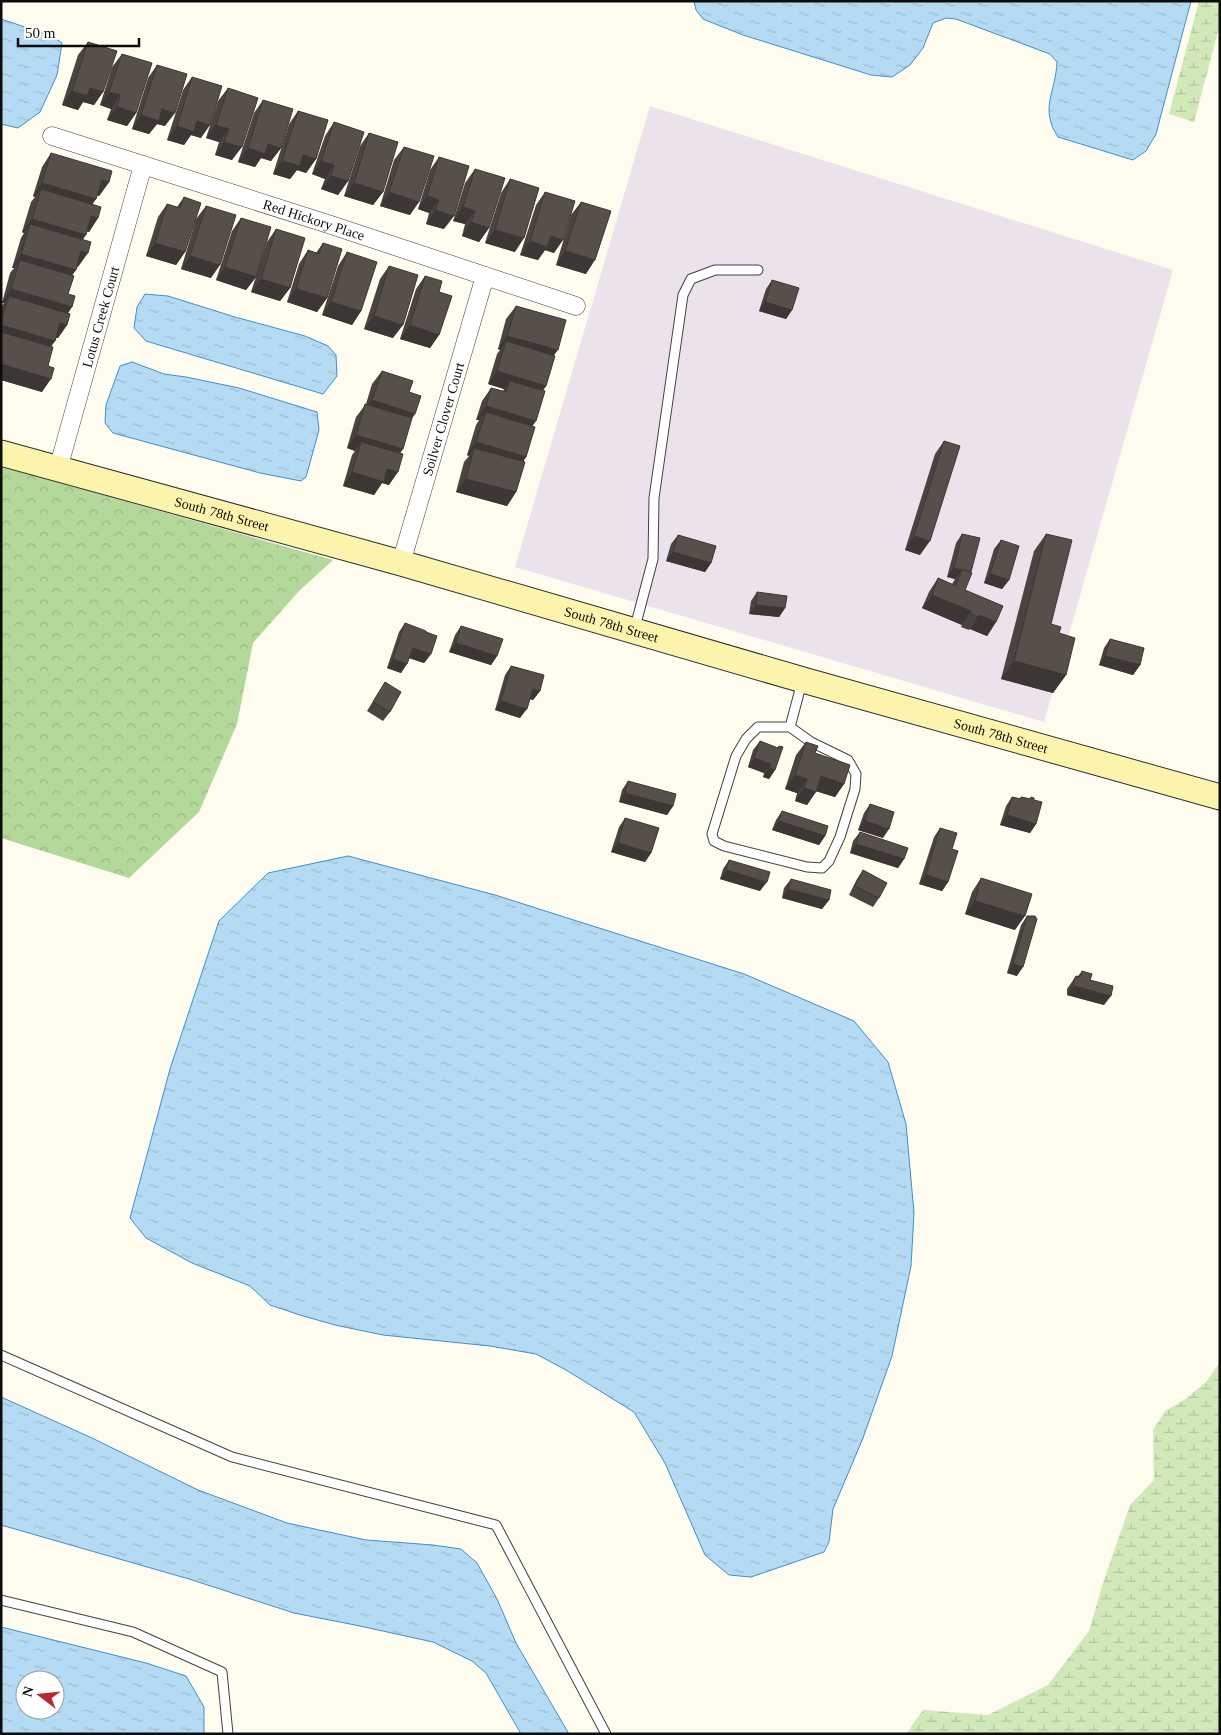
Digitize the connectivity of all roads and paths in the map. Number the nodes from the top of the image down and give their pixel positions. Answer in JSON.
{"nodes":[{"id":1,"x":52,"y":136,"type":"dead end"},
{"id":2,"x":143,"y":165,"type":"junction"},
{"id":3,"x":758,"y":270,"type":"dead end"},
{"id":4,"x":484,"y":276,"type":"junction"},
{"id":5,"x":576,"y":306,"type":"dead end"},
{"id":6,"x":1,"y":453,"type":"edge"},
{"id":7,"x":58,"y":469,"type":"junction"},
{"id":8,"x":401,"y":563,"type":"junction"},
{"id":9,"x":634,"y":631,"type":"junction"},
{"id":10,"x":803,"y":680,"type":"junction"},
{"id":11,"x":790,"y":727,"type":"junction"},
{"id":12,"x":1220,"y":797,"type":"edge"},
{"id":13,"x":1,"y":1355,"type":"edge"},
{"id":14,"x":1,"y":1600,"type":"edge"},
{"id":15,"x":228,"y":1734,"type":"edge"},
{"id":16,"x":606,"y":1734,"type":"edge"}],
"edges":[{"from":1,"to":2,"type":"street","name":"Red Hickory Place"},
{"from":2,"to":4,"type":"street","name":"Red Hickory Place"},
{"from":2,"to":7,"type":"street","name":"Lotus Creek Court"},
{"from":3,"to":9,"type":"lane"},
{"from":4,"to":5,"type":"street","name":"Red Hickory Place"},
{"from":4,"to":8,"type":"street","name":"Soilver Clover Court"},
{"from":6,"to":7,"type":"street","name":"South 78th Street"},
{"from":7,"to":8,"type":"street","name":"South 78th Street"},
{"from":8,"to":9,"type":"street","name":"South 78th Street"},
{"from":9,"to":10,"type":"street","name":"South 78th Street"},
{"from":10,"to":11,"type":"lane"},
{"from":10,"to":12,"type":"street","name":"South 78th Street"},
{"from":11,"to":11,"type":"lane"},
{"from":13,"to":16,"type":"lane"},
{"from":14,"to":15,"type":"lane"}]}
